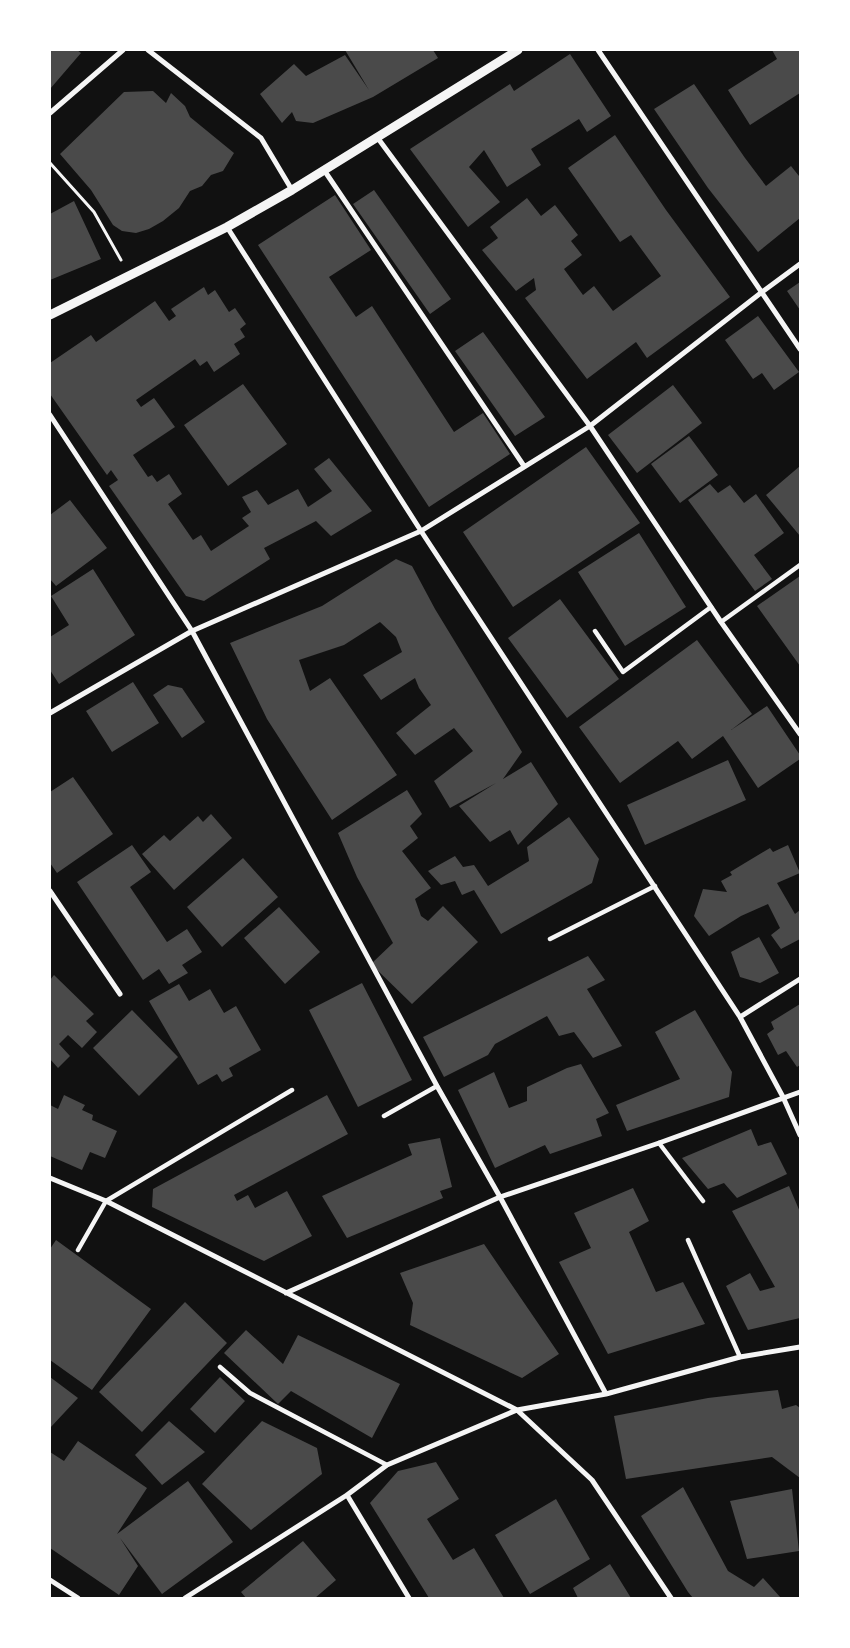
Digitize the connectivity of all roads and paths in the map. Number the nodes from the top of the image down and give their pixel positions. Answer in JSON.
{"nodes":[{"id":1,"x":123,"y":50,"type":"edge"},
{"id":2,"x":148,"y":50,"type":"edge"},
{"id":3,"x":518,"y":50,"type":"edge"},
{"id":4,"x":598,"y":50,"type":"edge"},
{"id":5,"x":50,"y":113,"type":"edge"},
{"id":6,"x":377,"y":136,"type":"junction"},
{"id":7,"x":50,"y":162,"type":"edge"},
{"id":8,"x":324,"y":170,"type":"junction"},
{"id":9,"x":292,"y":190,"type":"junction"},
{"id":10,"x":227,"y":227,"type":"junction"},
{"id":11,"x":800,"y":264,"type":"edge"},
{"id":12,"x":130,"y":275,"type":"junction"},
{"id":13,"x":762,"y":292,"type":"junction"},
{"id":14,"x":50,"y":316,"type":"edge"},
{"id":15,"x":800,"y":349,"type":"edge"},
{"id":16,"x":50,"y":415,"type":"edge"},
{"id":17,"x":590,"y":426,"type":"junction"},
{"id":18,"x":524,"y":466,"type":"junction"},
{"id":19,"x":421,"y":531,"type":"junction"},
{"id":20,"x":800,"y":565,"type":"edge"},
{"id":21,"x":711,"y":607,"type":"junction"},
{"id":22,"x":721,"y":622,"type":"junction"},
{"id":23,"x":595,"y":631,"type":"dead end"},
{"id":24,"x":192,"y":632,"type":"junction"},
{"id":25,"x":50,"y":713,"type":"edge"},
{"id":26,"x":800,"y":734,"type":"edge"},
{"id":27,"x":654,"y":886,"type":"junction"},
{"id":28,"x":50,"y":891,"type":"edge"},
{"id":29,"x":550,"y":939,"type":"dead end"},
{"id":30,"x":800,"y":978,"type":"edge"},
{"id":31,"x":120,"y":994,"type":"dead end"},
{"id":32,"x":740,"y":1018,"type":"junction"},
{"id":33,"x":437,"y":1086,"type":"junction"},
{"id":34,"x":292,"y":1090,"type":"dead end"},
{"id":35,"x":800,"y":1092,"type":"edge"},
{"id":36,"x":783,"y":1097,"type":"junction"},
{"id":37,"x":384,"y":1116,"type":"dead end"},
{"id":38,"x":800,"y":1135,"type":"edge"},
{"id":39,"x":659,"y":1143,"type":"junction"},
{"id":40,"x":50,"y":1178,"type":"edge"},
{"id":41,"x":500,"y":1197,"type":"junction"},
{"id":42,"x":703,"y":1200,"type":"dead end"},
{"id":43,"x":106,"y":1201,"type":"junction"},
{"id":44,"x":688,"y":1240,"type":"dead end"},
{"id":45,"x":78,"y":1250,"type":"dead end"},
{"id":46,"x":286,"y":1293,"type":"junction"},
{"id":47,"x":800,"y":1347,"type":"edge"},
{"id":48,"x":740,"y":1357,"type":"junction"},
{"id":49,"x":220,"y":1366,"type":"dead end"},
{"id":50,"x":606,"y":1394,"type":"junction"},
{"id":51,"x":517,"y":1410,"type":"junction"},
{"id":52,"x":387,"y":1466,"type":"junction"},
{"id":53,"x":347,"y":1495,"type":"junction"},
{"id":54,"x":50,"y":1580,"type":"edge"},
{"id":55,"x":78,"y":1598,"type":"edge"},
{"id":56,"x":185,"y":1598,"type":"edge"},
{"id":57,"x":409,"y":1598,"type":"edge"},
{"id":58,"x":671,"y":1598,"type":"edge"}],
"edges":[{"from":1,"to":5,"type":"street"},
{"from":2,"to":9,"type":"street"},
{"from":3,"to":6,"type":"street"},
{"from":4,"to":13,"type":"street"},
{"from":6,"to":8,"type":"street"},
{"from":6,"to":17,"type":"street"},
{"from":7,"to":12,"type":"path"},
{"from":8,"to":9,"type":"street"},
{"from":8,"to":18,"type":"street"},
{"from":9,"to":10,"type":"street"},
{"from":10,"to":12,"type":"street"},
{"from":10,"to":19,"type":"street"},
{"from":11,"to":13,"type":"street"},
{"from":12,"to":14,"type":"street"},
{"from":13,"to":15,"type":"street"},
{"from":13,"to":17,"type":"street"},
{"from":16,"to":24,"type":"street"},
{"from":17,"to":18,"type":"street"},
{"from":17,"to":21,"type":"street"},
{"from":18,"to":19,"type":"street"},
{"from":19,"to":24,"type":"street"},
{"from":19,"to":27,"type":"street"},
{"from":20,"to":22,"type":"street"},
{"from":21,"to":22,"type":"street"},
{"from":21,"to":23,"type":"street"},
{"from":22,"to":26,"type":"street"},
{"from":24,"to":25,"type":"street"},
{"from":24,"to":33,"type":"street"},
{"from":27,"to":29,"type":"street"},
{"from":27,"to":32,"type":"street"},
{"from":28,"to":31,"type":"street"},
{"from":30,"to":32,"type":"street"},
{"from":32,"to":36,"type":"street"},
{"from":33,"to":37,"type":"street"},
{"from":33,"to":41,"type":"street"},
{"from":34,"to":43,"type":"street"},
{"from":35,"to":36,"type":"street"},
{"from":36,"to":38,"type":"street"},
{"from":36,"to":39,"type":"street"},
{"from":39,"to":41,"type":"street"},
{"from":39,"to":42,"type":"street"},
{"from":40,"to":43,"type":"street"},
{"from":41,"to":46,"type":"street"},
{"from":41,"to":50,"type":"street"},
{"from":43,"to":45,"type":"street"},
{"from":43,"to":46,"type":"street"},
{"from":44,"to":48,"type":"street"},
{"from":46,"to":51,"type":"street"},
{"from":47,"to":48,"type":"street"},
{"from":48,"to":50,"type":"street"},
{"from":49,"to":52,"type":"street"},
{"from":50,"to":51,"type":"street"},
{"from":51,"to":52,"type":"street"},
{"from":51,"to":58,"type":"street"},
{"from":52,"to":53,"type":"street"},
{"from":53,"to":56,"type":"street"},
{"from":53,"to":57,"type":"street"},
{"from":54,"to":55,"type":"street"}]}
